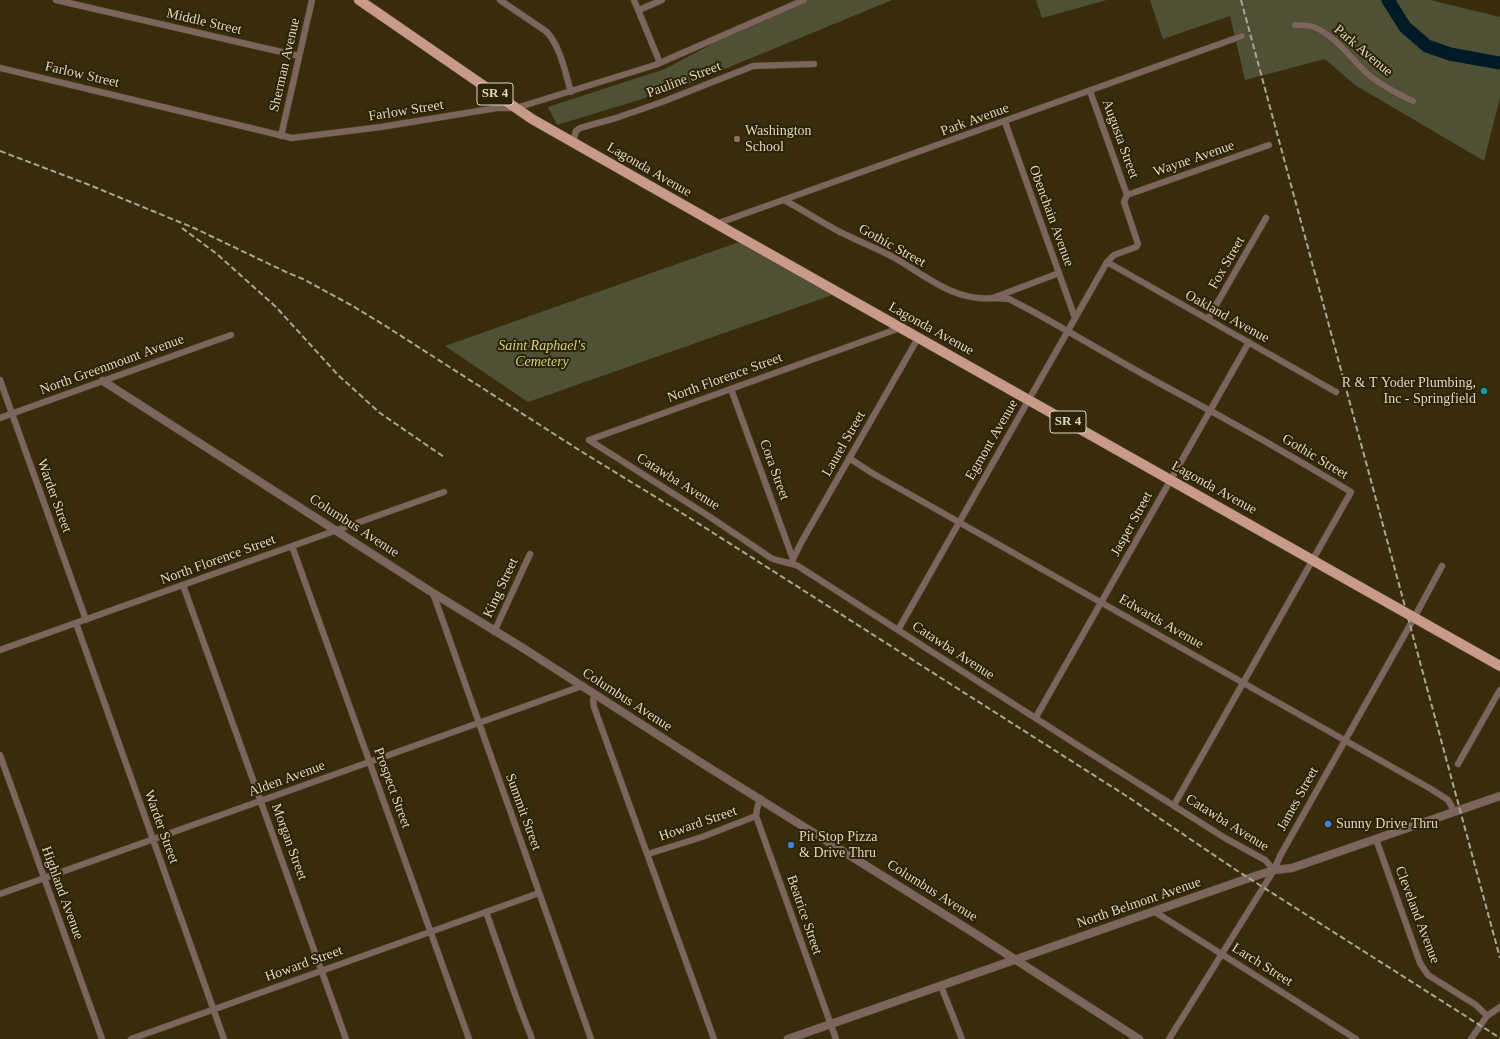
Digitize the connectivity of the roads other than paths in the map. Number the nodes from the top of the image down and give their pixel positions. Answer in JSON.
{"nodes":[{"id":1,"x":56,"y":0,"type":"edge"},
{"id":2,"x":312,"y":0,"type":"edge"},
{"id":3,"x":359,"y":0,"type":"edge"},
{"id":4,"x":500,"y":0,"type":"edge"},
{"id":5,"x":634,"y":0,"type":"edge"},
{"id":6,"x":662,"y":0,"type":"edge"},
{"id":7,"x":801,"y":1,"type":"edge"},
{"id":8,"x":639,"y":10,"type":"junction"},
{"id":9,"x":1295,"y":25,"type":"dead end"},
{"id":10,"x":1242,"y":36,"type":"dead end"},
{"id":11,"x":299,"y":56,"type":"junction"},
{"id":12,"x":660,"y":63,"type":"junction"},
{"id":13,"x":814,"y":64,"type":"dead end"},
{"id":14,"x":0,"y":68,"type":"edge"},
{"id":15,"x":571,"y":92,"type":"junction"},
{"id":16,"x":1090,"y":92,"type":"junction"},
{"id":17,"x":1413,"y":101,"type":"dead end"},
{"id":18,"x":516,"y":108,"type":"junction"},
{"id":19,"x":1005,"y":122,"type":"junction"},
{"id":20,"x":281,"y":136,"type":"junction"},
{"id":21,"x":573,"y":142,"type":"junction"},
{"id":22,"x":1269,"y":145,"type":"dead end"},
{"id":23,"x":1127,"y":195,"type":"junction"},
{"id":24,"x":784,"y":200,"type":"junction"},
{"id":25,"x":1266,"y":218,"type":"dead end"},
{"id":26,"x":716,"y":224,"type":"junction"},
{"id":27,"x":1107,"y":262,"type":"junction"},
{"id":28,"x":1059,"y":273,"type":"junction"},
{"id":29,"x":993,"y":298,"type":"junction"},
{"id":30,"x":1075,"y":318,"type":"junction"},
{"id":31,"x":1208,"y":319,"type":"junction"},
{"id":32,"x":900,"y":328,"type":"junction"},
{"id":33,"x":1068,"y":331,"type":"junction"},
{"id":34,"x":231,"y":334,"type":"dead end"},
{"id":35,"x":918,"y":338,"type":"junction"},
{"id":36,"x":1249,"y":342,"type":"junction"},
{"id":37,"x":0,"y":380,"type":"edge"},
{"id":38,"x":103,"y":381,"type":"junction"},
{"id":39,"x":732,"y":389,"type":"junction"},
{"id":40,"x":1336,"y":392,"type":"dead end"},
{"id":41,"x":1028,"y":400,"type":"junction"},
{"id":42,"x":1210,"y":410,"type":"junction"},
{"id":43,"x":12,"y":414,"type":"junction"},
{"id":44,"x":0,"y":418,"type":"edge"},
{"id":45,"x":616,"y":458,"type":"joint"},
{"id":46,"x":849,"y":458,"type":"junction"},
{"id":47,"x":1170,"y":480,"type":"junction"},
{"id":48,"x":444,"y":492,"type":"dead end"},
{"id":49,"x":959,"y":521,"type":"junction"},
{"id":50,"x":336,"y":530,"type":"junction"},
{"id":51,"x":292,"y":546,"type":"junction"},
{"id":52,"x":530,"y":554,"type":"dead end"},
{"id":53,"x":1313,"y":560,"type":"junction"},
{"id":54,"x":792,"y":561,"type":"junction"},
{"id":55,"x":1442,"y":566,"type":"dead end"},
{"id":56,"x":183,"y":585,"type":"junction"},
{"id":57,"x":433,"y":593,"type":"junction"},
{"id":58,"x":1101,"y":602,"type":"junction"},
{"id":59,"x":1414,"y":618,"type":"junction"},
{"id":60,"x":86,"y":620,"type":"junction"},
{"id":61,"x":76,"y":623,"type":"junction"},
{"id":62,"x":898,"y":630,"type":"junction"},
{"id":63,"x":494,"y":632,"type":"junction"},
{"id":64,"x":0,"y":650,"type":"edge"},
{"id":65,"x":1500,"y":666,"type":"edge"},
{"id":66,"x":1244,"y":683,"type":"junction"},
{"id":67,"x":582,"y":686,"type":"junction"},
{"id":68,"x":1500,"y":690,"type":"edge"},
{"id":69,"x":596,"y":695,"type":"junction"},
{"id":70,"x":1036,"y":718,"type":"junction"},
{"id":71,"x":478,"y":723,"type":"junction"},
{"id":72,"x":1345,"y":740,"type":"junction"},
{"id":73,"x":0,"y":755,"type":"edge"},
{"id":74,"x":370,"y":762,"type":"junction"},
{"id":75,"x":1458,"y":764,"type":"dead end"},
{"id":76,"x":1500,"y":796,"type":"edge"},
{"id":77,"x":760,"y":798,"type":"junction"},
{"id":78,"x":261,"y":802,"type":"junction"},
{"id":79,"x":1174,"y":805,"type":"junction"},
{"id":80,"x":1455,"y":812,"type":"junction"},
{"id":81,"x":756,"y":816,"type":"junction"},
{"id":82,"x":1376,"y":839,"type":"junction"},
{"id":83,"x":153,"y":840,"type":"junction"},
{"id":84,"x":648,"y":854,"type":"junction"},
{"id":85,"x":1274,"y":870,"type":"junction"},
{"id":86,"x":44,"y":879,"type":"junction"},
{"id":87,"x":539,"y":893,"type":"junction"},
{"id":88,"x":0,"y":894,"type":"edge"},
{"id":89,"x":486,"y":912,"type":"junction"},
{"id":90,"x":1155,"y":912,"type":"junction"},
{"id":91,"x":430,"y":932,"type":"junction"},
{"id":92,"x":1222,"y":954,"type":"junction"},
{"id":93,"x":1016,"y":960,"type":"junction"},
{"id":94,"x":322,"y":971,"type":"junction"},
{"id":95,"x":941,"y":986,"type":"junction"},
{"id":96,"x":1500,"y":1007,"type":"edge"},
{"id":97,"x":214,"y":1010,"type":"junction"},
{"id":98,"x":1487,"y":1016,"type":"junction"},
{"id":99,"x":830,"y":1024,"type":"junction"},
{"id":100,"x":102,"y":1039,"type":"edge"},
{"id":101,"x":131,"y":1039,"type":"edge"},
{"id":102,"x":224,"y":1039,"type":"edge"},
{"id":103,"x":346,"y":1039,"type":"edge"},
{"id":104,"x":468,"y":1039,"type":"edge"},
{"id":105,"x":532,"y":1039,"type":"edge"},
{"id":106,"x":591,"y":1039,"type":"edge"},
{"id":107,"x":714,"y":1039,"type":"edge"},
{"id":108,"x":788,"y":1039,"type":"edge"},
{"id":109,"x":836,"y":1039,"type":"edge"},
{"id":110,"x":962,"y":1039,"type":"edge"},
{"id":111,"x":1139,"y":1039,"type":"edge"},
{"id":112,"x":1169,"y":1039,"type":"edge"},
{"id":113,"x":1356,"y":1039,"type":"edge"},
{"id":114,"x":1471,"y":1039,"type":"edge"}],
"edges":[{"from":1,"to":11,"type":"street","name":"Middle Street"},
{"from":2,"to":11,"type":"street","name":"Sherman Avenue"},
{"from":3,"to":18,"type":"main road","name":"Lagonda Avenue","number":"SR 4"},
{"from":4,"to":15,"type":"street"},
{"from":5,"to":8,"type":"street"},
{"from":6,"to":8,"type":"street"},
{"from":7,"to":12,"type":"street","name":"Farlow Street"},
{"from":8,"to":12,"type":"street"},
{"from":9,"to":17,"type":"street","name":"Park Avenue"},
{"from":10,"to":16,"type":"street","name":"Park Avenue"},
{"from":11,"to":20,"type":"street","name":"Sherman Avenue"},
{"from":12,"to":15,"type":"street","name":"Farlow Street"},
{"from":13,"to":21,"type":"street","name":"Pauline Street"},
{"from":14,"to":20,"type":"street","name":"Farlow Street"},
{"from":15,"to":18,"type":"street","name":"Farlow Street"},
{"from":16,"to":19,"type":"street","name":"Park Avenue"},
{"from":16,"to":23,"type":"street","name":"Augusta Street"},
{"from":18,"to":20,"type":"street","name":"Farlow Street"},
{"from":18,"to":21,"type":"main road","name":"Lagonda Avenue","number":"SR 4"},
{"from":19,"to":24,"type":"street","name":"Park Avenue"},
{"from":19,"to":28,"type":"street","name":"Obenchain Avenue"},
{"from":21,"to":26,"type":"main road","name":"Lagonda Avenue","number":"SR 4"},
{"from":22,"to":23,"type":"street","name":"Wayne Avenue"},
{"from":23,"to":27,"type":"street","name":"Augusta Street"},
{"from":24,"to":26,"type":"street","name":"Park Avenue"},
{"from":24,"to":29,"type":"street","name":"Gothic Street"},
{"from":25,"to":31,"type":"street","name":"Fox Street"},
{"from":26,"to":32,"type":"main road","name":"Lagonda Avenue","number":"SR 4"},
{"from":27,"to":30,"type":"street","name":"Egmont Avenue"},
{"from":27,"to":31,"type":"street","name":"Oakland Avenue"},
{"from":28,"to":29,"type":"street","name":"Gothic Street"},
{"from":28,"to":30,"type":"street","name":"Obenchain Avenue"},
{"from":29,"to":33,"type":"street","name":"Gothic Street"},
{"from":30,"to":33,"type":"street","name":"Egmont Avenue"},
{"from":31,"to":36,"type":"street","name":"Oakland Avenue"},
{"from":32,"to":35,"type":"main road","name":"Lagonda Avenue","number":"SR 4"},
{"from":32,"to":39,"type":"street","name":"North Florence Street"},
{"from":33,"to":41,"type":"street","name":"Egmont Avenue"},
{"from":33,"to":42,"type":"street","name":"Gothic Street"},
{"from":34,"to":38,"type":"street","name":"North Greenmount Avenue"},
{"from":35,"to":41,"type":"main road","name":"Lagonda Avenue","number":"SR 4"},
{"from":35,"to":46,"type":"street","name":"Laurel Street"},
{"from":36,"to":40,"type":"street","name":"Oakland Avenue"},
{"from":36,"to":42,"type":"street","name":"Jasper Street"},
{"from":37,"to":43,"type":"street","name":"Warder Street"},
{"from":38,"to":43,"type":"street","name":"North Greenmount Avenue"},
{"from":38,"to":50,"type":"street","name":"Columbus Avenue"},
{"from":39,"to":45,"type":"street","name":"North Florence Street"},
{"from":39,"to":54,"type":"street","name":"Cora Street"},
{"from":41,"to":47,"type":"main road","name":"Lagonda Avenue","number":"SR 4"},
{"from":41,"to":49,"type":"street","name":"Egmont Avenue"},
{"from":42,"to":47,"type":"street","name":"Jasper Street"},
{"from":42,"to":53,"type":"street","name":"Gothic Street"},
{"from":43,"to":44,"type":"street","name":"North Greenmount Avenue"},
{"from":43,"to":60,"type":"street","name":"Warder Street"},
{"from":45,"to":54,"type":"street","name":"Catawba Avenue"},
{"from":46,"to":49,"type":"street","name":"Edwards Avenue"},
{"from":46,"to":54,"type":"street","name":"Laurel Street"},
{"from":47,"to":53,"type":"main road","name":"Lagonda Avenue","number":"SR 4"},
{"from":47,"to":58,"type":"street","name":"Jasper Street"},
{"from":48,"to":50,"type":"street","name":"North Florence Street"},
{"from":49,"to":58,"type":"street","name":"Edwards Avenue"},
{"from":49,"to":62,"type":"street","name":"Egmont Avenue"},
{"from":50,"to":51,"type":"street","name":"North Florence Street"},
{"from":50,"to":57,"type":"street","name":"Columbus Avenue"},
{"from":51,"to":56,"type":"street","name":"North Florence Street"},
{"from":51,"to":74,"type":"street","name":"Prospect Street"},
{"from":52,"to":63,"type":"street","name":"King Street"},
{"from":53,"to":59,"type":"main road","name":"Lagonda Avenue","number":"SR 4"},
{"from":53,"to":66,"type":"street","name":"Gothic Street"},
{"from":54,"to":62,"type":"street","name":"Catawba Avenue"},
{"from":55,"to":59,"type":"street","name":"James Street"},
{"from":56,"to":60,"type":"street","name":"North Florence Street"},
{"from":56,"to":78,"type":"street","name":"Morgan Street"},
{"from":57,"to":63,"type":"street","name":"Columbus Avenue"},
{"from":57,"to":71,"type":"street","name":"Summit Street"},
{"from":58,"to":66,"type":"street","name":"Edwards Avenue"},
{"from":58,"to":70,"type":"street","name":"Jasper Street"},
{"from":59,"to":65,"type":"main road","name":"Lagonda Avenue","number":"SR 4"},
{"from":59,"to":72,"type":"street","name":"James Street"},
{"from":60,"to":61,"type":"street","name":"North Florence Street"},
{"from":61,"to":64,"type":"street","name":"North Florence Street"},
{"from":61,"to":83,"type":"street","name":"Warder Street"},
{"from":62,"to":70,"type":"street","name":"Catawba Avenue"},
{"from":63,"to":67,"type":"street","name":"Columbus Avenue"},
{"from":66,"to":72,"type":"street","name":"Edwards Avenue"},
{"from":66,"to":79,"type":"street","name":"Gothic Street"},
{"from":67,"to":69,"type":"street","name":"Columbus Avenue"},
{"from":67,"to":71,"type":"street","name":"Alden Avenue"},
{"from":68,"to":75,"type":"street"},
{"from":69,"to":77,"type":"street","name":"Columbus Avenue"},
{"from":69,"to":84,"type":"street"},
{"from":70,"to":79,"type":"street","name":"Catawba Avenue"},
{"from":71,"to":74,"type":"street","name":"Alden Avenue"},
{"from":71,"to":87,"type":"street","name":"Summit Street"},
{"from":72,"to":80,"type":"street","name":"Edwards Avenue"},
{"from":72,"to":85,"type":"street","name":"James Street"},
{"from":73,"to":86,"type":"street","name":"Highland Avenue"},
{"from":74,"to":78,"type":"street","name":"Alden Avenue"},
{"from":74,"to":91,"type":"street","name":"Prospect Street"},
{"from":76,"to":80,"type":"street","name":"North Belmont Avenue"},
{"from":77,"to":81,"type":"street"},
{"from":77,"to":93,"type":"street","name":"Columbus Avenue"},
{"from":78,"to":83,"type":"street","name":"Alden Avenue"},
{"from":78,"to":94,"type":"street","name":"Morgan Street"},
{"from":79,"to":85,"type":"street","name":"Catawba Avenue"},
{"from":80,"to":82,"type":"street","name":"North Belmont Avenue"},
{"from":81,"to":84,"type":"street","name":"Howard Street"},
{"from":81,"to":99,"type":"street","name":"Beatrice Street"},
{"from":82,"to":85,"type":"street","name":"North Belmont Avenue"},
{"from":82,"to":98,"type":"street","name":"Cleveland Avenue"},
{"from":83,"to":86,"type":"street","name":"Alden Avenue"},
{"from":83,"to":97,"type":"street","name":"Warder Street"},
{"from":84,"to":107,"type":"street"},
{"from":85,"to":90,"type":"street","name":"North Belmont Avenue"},
{"from":85,"to":92,"type":"street","name":"James Street"},
{"from":86,"to":88,"type":"street","name":"Alden Avenue"},
{"from":86,"to":100,"type":"street","name":"Highland Avenue"},
{"from":87,"to":89,"type":"street","name":"Howard Street"},
{"from":87,"to":106,"type":"street","name":"Summit Street"},
{"from":89,"to":91,"type":"street","name":"Howard Street"},
{"from":89,"to":105,"type":"street"},
{"from":90,"to":92,"type":"street","name":"Larch Street"},
{"from":90,"to":93,"type":"street","name":"North Belmont Avenue"},
{"from":91,"to":94,"type":"street","name":"Howard Street"},
{"from":91,"to":104,"type":"street","name":"Prospect Street"},
{"from":92,"to":112,"type":"street","name":"James Street"},
{"from":92,"to":113,"type":"street","name":"Larch Street"},
{"from":93,"to":95,"type":"street","name":"North Belmont Avenue"},
{"from":93,"to":111,"type":"street","name":"Columbus Avenue"},
{"from":94,"to":97,"type":"street","name":"Howard Street"},
{"from":94,"to":103,"type":"street","name":"Morgan Street"},
{"from":95,"to":99,"type":"street","name":"North Belmont Avenue"},
{"from":95,"to":110,"type":"street"},
{"from":96,"to":98,"type":"street"},
{"from":97,"to":101,"type":"street","name":"Howard Street"},
{"from":97,"to":102,"type":"street","name":"Warder Street"},
{"from":98,"to":114,"type":"street"},
{"from":99,"to":108,"type":"street","name":"North Belmont Avenue"},
{"from":99,"to":109,"type":"street","name":"Beatrice Street"}]}
